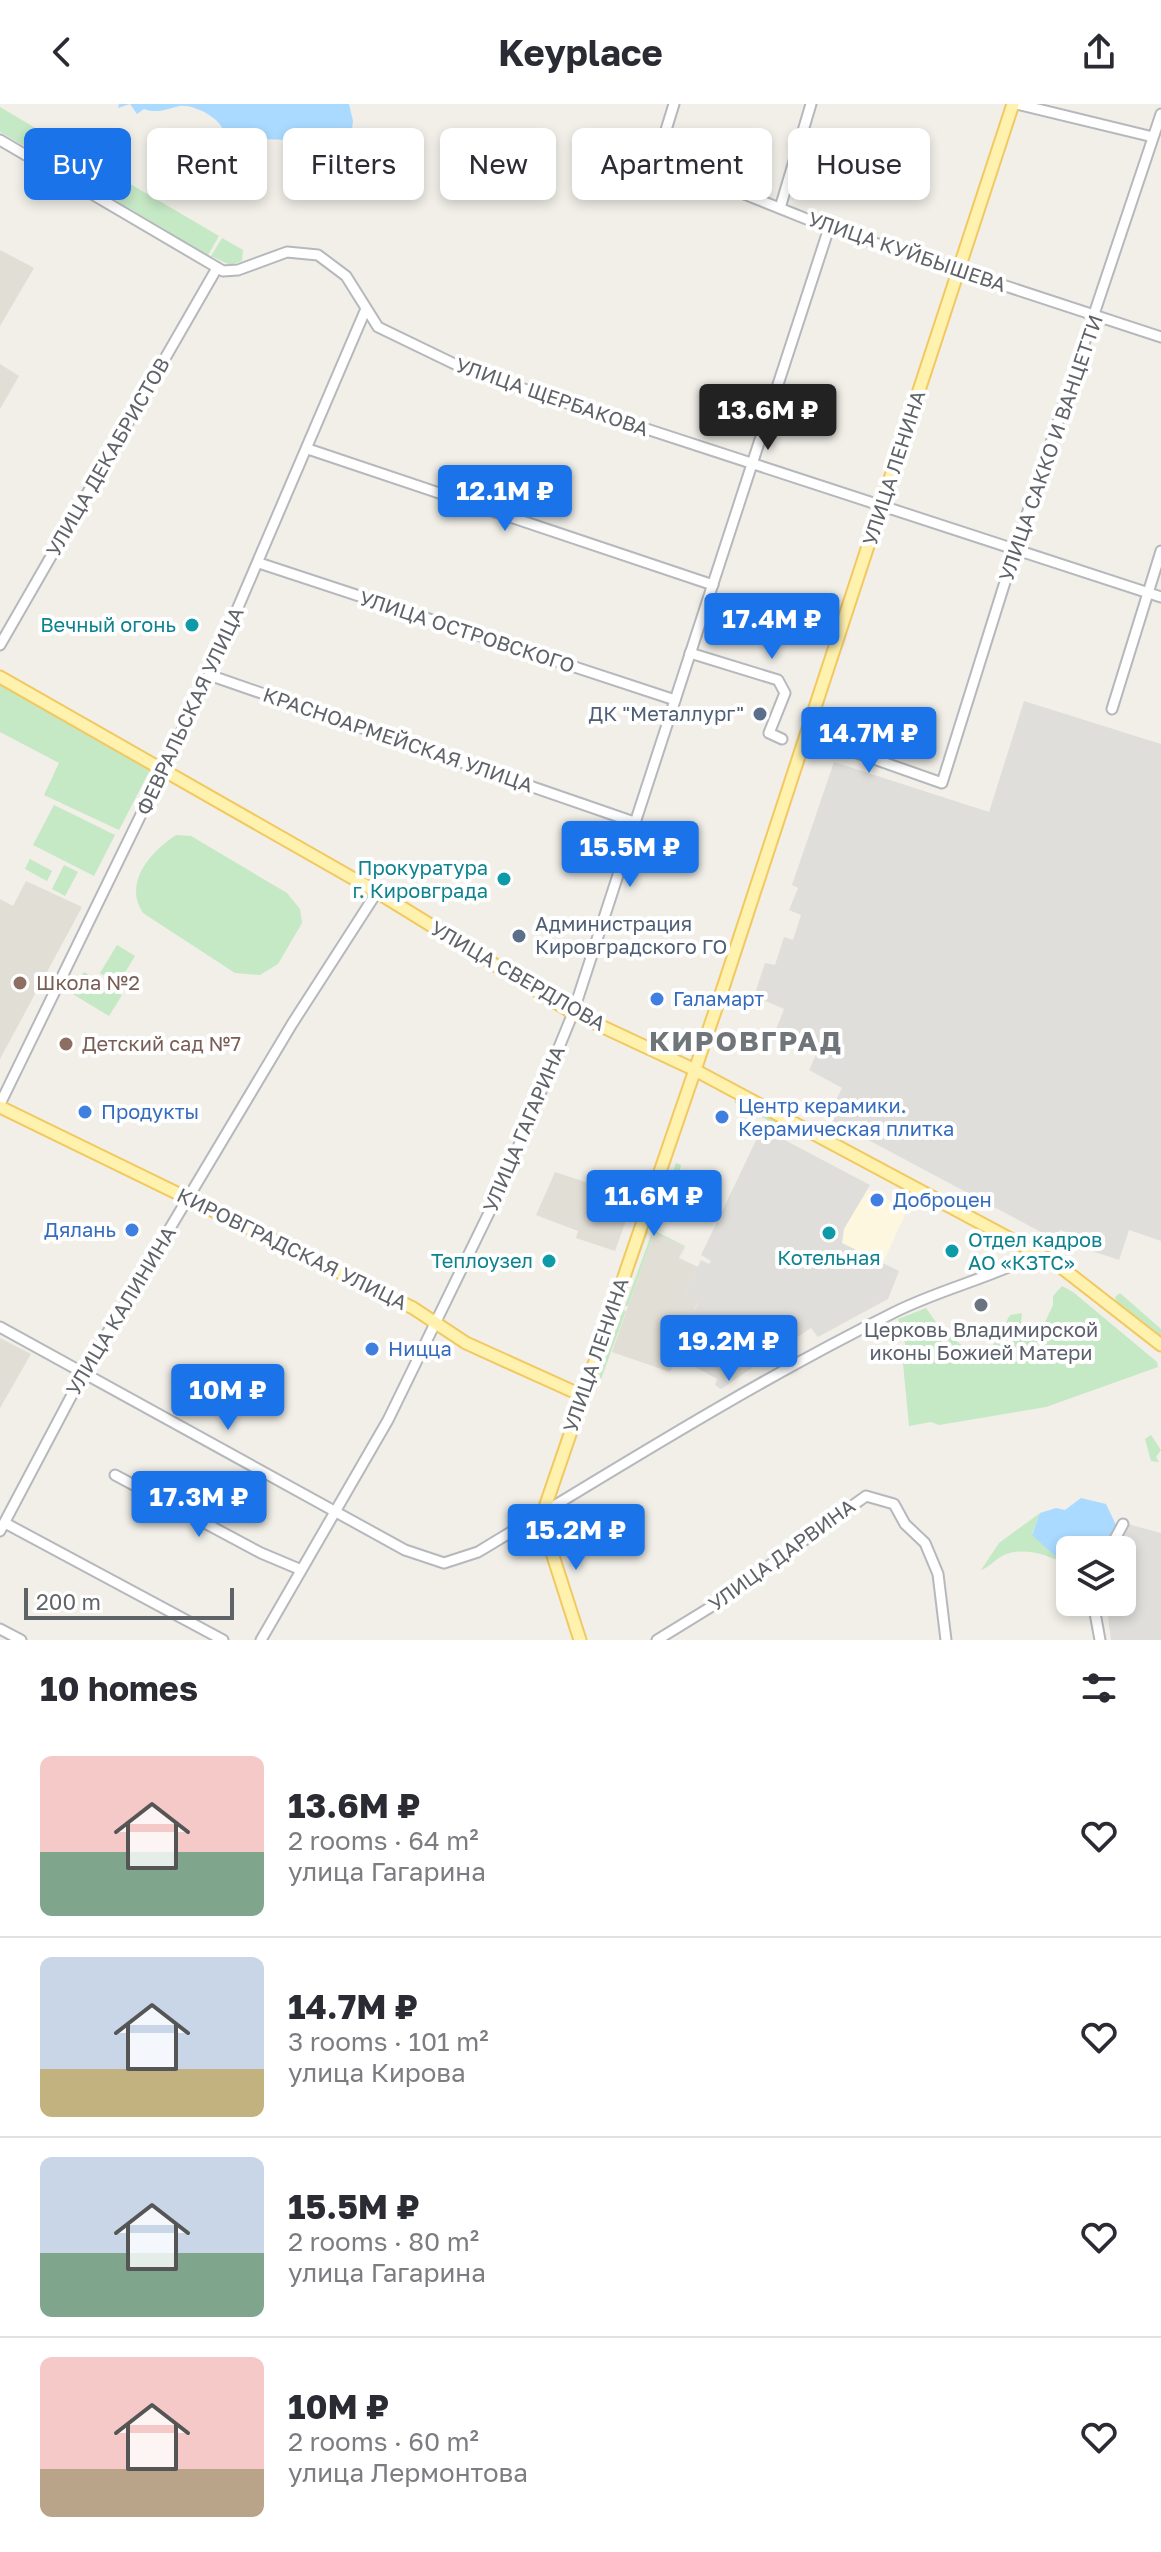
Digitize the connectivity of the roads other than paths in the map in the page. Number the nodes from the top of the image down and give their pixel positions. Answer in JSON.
{"nodes":[{"id":1,"x":674,"y":104,"type":"edge"},
{"id":2,"x":811,"y":104,"type":"edge"},
{"id":3,"x":1015,"y":104,"type":"edge"},
{"id":4,"x":1161,"y":114,"type":"edge"},
{"id":5,"x":1153,"y":137,"type":"junction"},
{"id":6,"x":0,"y":140,"type":"edge"},
{"id":7,"x":780,"y":208,"type":"junction"},
{"id":8,"x":829,"y":228,"type":"junction"},
{"id":9,"x":217,"y":268,"type":"junction"},
{"id":10,"x":958,"y":270,"type":"junction"},
{"id":11,"x":365,"y":311,"type":"junction"},
{"id":12,"x":1097,"y":314,"type":"junction"},
{"id":13,"x":1161,"y":337,"type":"edge"},
{"id":14,"x":308,"y":449,"type":"junction"},
{"id":15,"x":754,"y":464,"type":"junction"},
{"id":16,"x":882,"y":507,"type":"junction"},
{"id":17,"x":1015,"y":550,"type":"junction"},
{"id":18,"x":1161,"y":551,"type":"edge"},
{"id":19,"x":259,"y":563,"type":"junction"},
{"id":20,"x":713,"y":585,"type":"junction"},
{"id":21,"x":1147,"y":593,"type":"junction"},
{"id":22,"x":1161,"y":597,"type":"edge"},
{"id":23,"x":0,"y":645,"type":"edge"},
{"id":24,"x":690,"y":653,"type":"junction"},
{"id":25,"x":209,"y":675,"type":"junction"},
{"id":26,"x":0,"y":677,"type":"edge"},
{"id":27,"x":675,"y":700,"type":"junction"},
{"id":28,"x":1112,"y":709,"type":"dead end"},
{"id":29,"x":806,"y":735,"type":"junction"},
{"id":30,"x":782,"y":739,"type":"dead end"},
{"id":31,"x":164,"y":768,"type":"junction"},
{"id":32,"x":634,"y":822,"type":"junction"},
{"id":33,"x":377,"y":892,"type":"junction"},
{"id":34,"x":573,"y":1013,"type":"junction"},
{"id":35,"x":693,"y":1069,"type":"junction"},
{"id":36,"x":0,"y":1106,"type":"edge"},
{"id":37,"x":188,"y":1199,"type":"junction"},
{"id":38,"x":1039,"y":1253,"type":"junction"},
{"id":39,"x":436,"y":1324,"type":"junction"},
{"id":40,"x":0,"y":1327,"type":"edge"},
{"id":41,"x":1161,"y":1345,"type":"edge"},
{"id":42,"x":84,"y":1372,"type":"junction"},
{"id":43,"x":581,"y":1395,"type":"junction"},
{"id":44,"x":115,"y":1475,"type":"dead end"},
{"id":45,"x":336,"y":1509,"type":"junction"},
{"id":46,"x":543,"y":1513,"type":"junction"},
{"id":47,"x":1123,"y":1524,"type":"dead end"},
{"id":48,"x":2,"y":1527,"type":"edge"},
{"id":49,"x":1117,"y":1536,"type":"edge"},
{"id":50,"x":299,"y":1569,"type":"junction"},
{"id":51,"x":1096,"y":1616,"type":"edge"},
{"id":52,"x":0,"y":1629,"type":"edge"},
{"id":53,"x":21,"y":1640,"type":"edge"},
{"id":54,"x":223,"y":1640,"type":"edge"},
{"id":55,"x":261,"y":1640,"type":"edge"},
{"id":56,"x":580,"y":1640,"type":"edge"},
{"id":57,"x":657,"y":1640,"type":"edge"},
{"id":58,"x":946,"y":1640,"type":"edge"},
{"id":59,"x":1100,"y":1640,"type":"edge"}],
"edges":[{"from":1,"to":7,"type":"street","name":"УЛИЦА КУЙБЫШЕВА"},
{"from":2,"to":7,"type":"street"},
{"from":3,"to":5,"type":"street"},
{"from":3,"to":10,"type":"main road","name":"УЛИЦА ЛЕНИНА"},
{"from":4,"to":5,"type":"street","name":"УЛИЦА САККО И ВАНЦЕТТИ"},
{"from":5,"to":12,"type":"street","name":"УЛИЦА САККО И ВАНЦЕТТИ"},
{"from":6,"to":9,"type":"street"},
{"from":7,"to":8,"type":"street","name":"УЛИЦА КУЙБЫШЕВА"},
{"from":8,"to":10,"type":"street","name":"УЛИЦА КУЙБЫШЕВА"},
{"from":8,"to":15,"type":"street","name":"УЛИЦА ГАГАРИНА"},
{"from":9,"to":11,"type":"street","name":"УЛИЦА ЩЕРБАКОВА"},
{"from":9,"to":23,"type":"street","name":"УЛИЦА ДЕКАБРИСТОВ"},
{"from":10,"to":12,"type":"street","name":"УЛИЦА КУЙБЫШЕВА"},
{"from":10,"to":16,"type":"main road","name":"УЛИЦА ЛЕНИНА"},
{"from":11,"to":14,"type":"street","name":"ФЕВРАЛЬСКАЯ УЛИЦА"},
{"from":11,"to":15,"type":"street","name":"УЛИЦА ЩЕРБАКОВА"},
{"from":12,"to":13,"type":"street","name":"УЛИЦА КУЙБЫШЕВА"},
{"from":12,"to":17,"type":"street","name":"УЛИЦА САККО И ВАНЦЕТТИ"},
{"from":14,"to":19,"type":"street","name":"ФЕВРАЛЬСКАЯ УЛИЦА"},
{"from":14,"to":20,"type":"street"},
{"from":15,"to":16,"type":"street","name":"УЛИЦА ЩЕРБАКОВА"},
{"from":15,"to":20,"type":"street","name":"УЛИЦА ГАГАРИНА"},
{"from":16,"to":17,"type":"street","name":"УЛИЦА ЩЕРБАКОВА"},
{"from":16,"to":29,"type":"main road","name":"УЛИЦА ЛЕНИНА"},
{"from":17,"to":21,"type":"street","name":"УЛИЦА ЩЕРБАКОВА"},
{"from":17,"to":29,"type":"street","name":"УЛИЦА САККО И ВАНЦЕТТИ"},
{"from":18,"to":21,"type":"street"},
{"from":19,"to":25,"type":"street","name":"ФЕВРАЛЬСКАЯ УЛИЦА"},
{"from":19,"to":27,"type":"street","name":"УЛИЦА ОСТРОВСКОГО"},
{"from":20,"to":24,"type":"street","name":"УЛИЦА ГАГАРИНА"},
{"from":21,"to":22,"type":"street","name":"УЛИЦА ЩЕРБАКОВА"},
{"from":21,"to":28,"type":"street"},
{"from":24,"to":27,"type":"street","name":"УЛИЦА ГАГАРИНА"},
{"from":24,"to":30,"type":"street"},
{"from":25,"to":31,"type":"street","name":"ФЕВРАЛЬСКАЯ УЛИЦА"},
{"from":25,"to":32,"type":"street","name":"КРАСНОАРМЕЙСКАЯ УЛИЦА"},
{"from":26,"to":31,"type":"main road","name":"УЛИЦА СВЕРДЛОВА"},
{"from":27,"to":32,"type":"street","name":"УЛИЦА ГАГАРИНА"},
{"from":29,"to":35,"type":"main road","name":"УЛИЦА ЛЕНИНА"},
{"from":31,"to":33,"type":"main road","name":"УЛИЦА СВЕРДЛОВА"},
{"from":31,"to":36,"type":"street","name":"ФЕВРАЛЬСКАЯ УЛИЦА"},
{"from":32,"to":34,"type":"street","name":"УЛИЦА ГАГАРИНА"},
{"from":33,"to":34,"type":"main road","name":"УЛИЦА СВЕРДЛОВА"},
{"from":33,"to":37,"type":"street","name":"УЛИЦА КАЛИНИНА"},
{"from":34,"to":35,"type":"main road","name":"УЛИЦА СВЕРДЛОВА"},
{"from":34,"to":39,"type":"street","name":"УЛИЦА ГАГАРИНА"},
{"from":35,"to":38,"type":"main road","name":"УЛИЦА СВЕРДЛОВА"},
{"from":35,"to":43,"type":"main road","name":"УЛИЦА ЛЕНИНА"},
{"from":36,"to":37,"type":"main road","name":"КИРОВГРАДСКАЯ УЛИЦА"},
{"from":37,"to":39,"type":"main road","name":"КИРОВГРАДСКАЯ УЛИЦА"},
{"from":37,"to":42,"type":"street","name":"УЛИЦА КАЛИНИНА"},
{"from":38,"to":41,"type":"main road","name":"УЛИЦА СВЕРДЛОВА"},
{"from":38,"to":46,"type":"street"},
{"from":39,"to":43,"type":"main road","name":"КИРОВГРАДСКАЯ УЛИЦА"},
{"from":39,"to":45,"type":"street","name":"УЛИЦА ГАГАРИНА"},
{"from":40,"to":42,"type":"street"},
{"from":42,"to":45,"type":"street"},
{"from":42,"to":48,"type":"street","name":"УЛИЦА КАЛИНИНА"},
{"from":43,"to":46,"type":"main road","name":"УЛИЦА ЛЕНИНА"},
{"from":44,"to":50,"type":"street"},
{"from":45,"to":46,"type":"street"},
{"from":45,"to":50,"type":"street","name":"УЛИЦА ГАГАРИНА"},
{"from":46,"to":56,"type":"main road"},
{"from":47,"to":49,"type":"street"},
{"from":48,"to":54,"type":"street"},
{"from":50,"to":55,"type":"street","name":"УЛИЦА ГАГАРИНА"},
{"from":51,"to":59,"type":"street"},
{"from":52,"to":53,"type":"street"},
{"from":57,"to":58,"type":"street","name":"УЛИЦА ДАРВИНА"}]}
